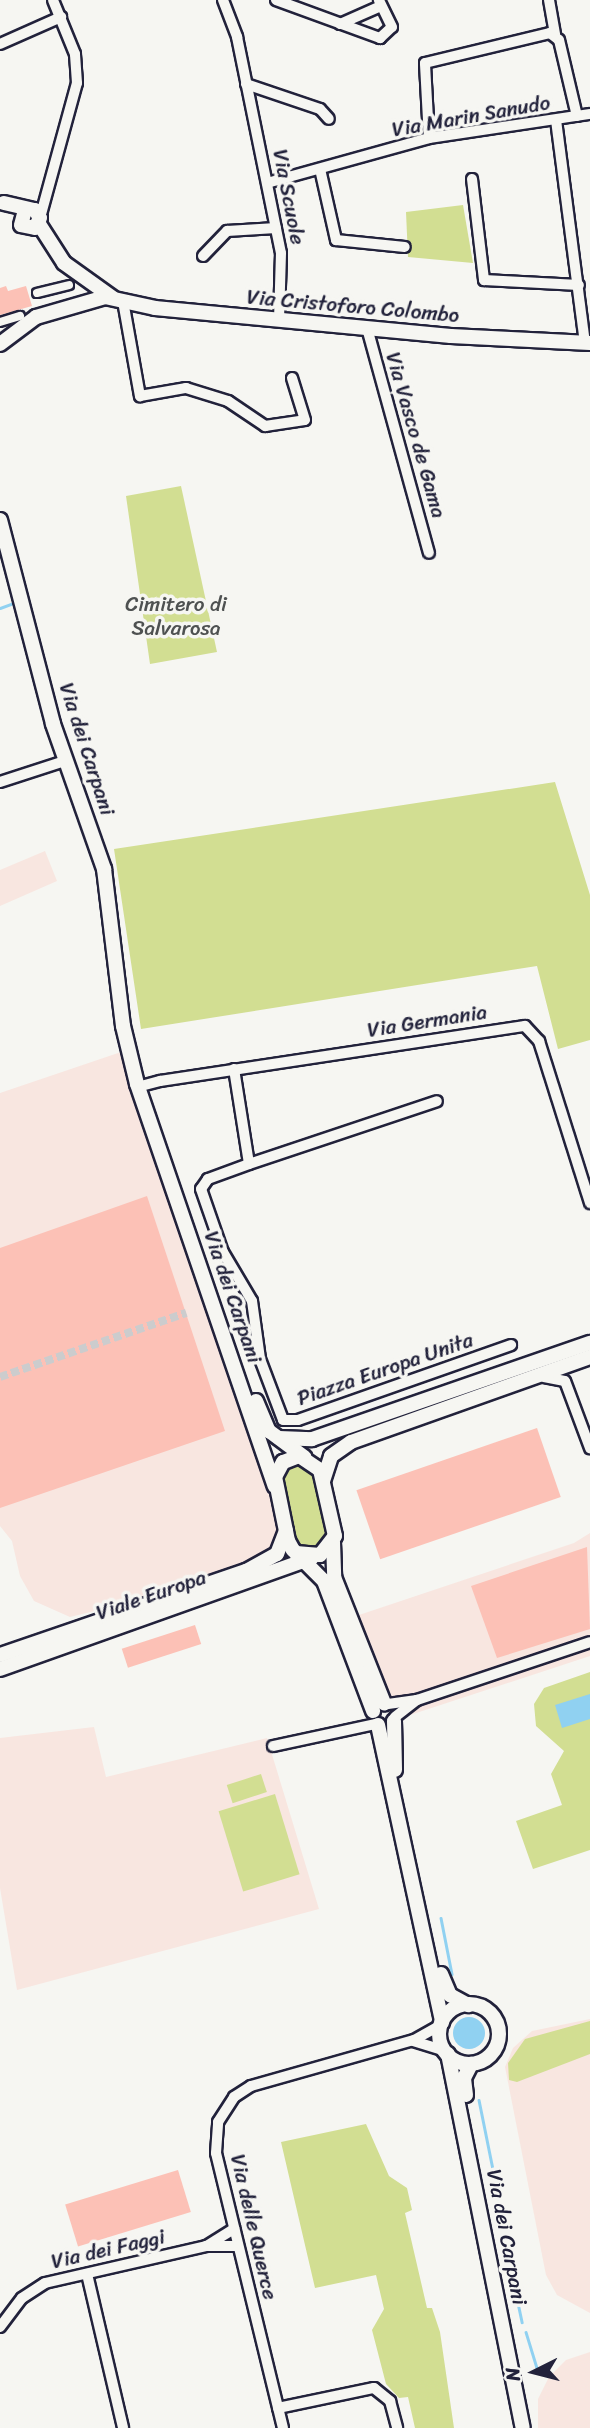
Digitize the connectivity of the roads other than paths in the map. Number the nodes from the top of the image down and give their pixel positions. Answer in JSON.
{"nodes":[{"id":1,"x":54,"y":0,"type":"edge"},
{"id":2,"x":276,"y":0,"type":"edge"},
{"id":3,"x":549,"y":0,"type":"edge"},
{"id":4,"x":228,"y":2,"type":"edge"},
{"id":5,"x":380,"y":3,"type":"edge"},
{"id":6,"x":61,"y":17,"type":"junction"},
{"id":7,"x":340,"y":24,"type":"junction"},
{"id":8,"x":555,"y":34,"type":"junction"},
{"id":9,"x":0,"y":44,"type":"edge"},
{"id":10,"x":246,"y":83,"type":"junction"},
{"id":11,"x":590,"y":114,"type":"edge"},
{"id":12,"x":577,"y":116,"type":"junction"},
{"id":13,"x":329,"y":119,"type":"dead end"},
{"id":14,"x":556,"y":120,"type":"junction"},
{"id":15,"x":429,"y":138,"type":"junction"},
{"id":16,"x":320,"y":169,"type":"junction"},
{"id":17,"x":472,"y":179,"type":"dead end"},
{"id":18,"x":267,"y":183,"type":"junction"},
{"id":19,"x":2,"y":202,"type":"edge"},
{"id":20,"x":29,"y":219,"type":"junction"},
{"id":21,"x":276,"y":228,"type":"junction"},
{"id":22,"x":405,"y":247,"type":"dead end"},
{"id":23,"x":203,"y":256,"type":"dead end"},
{"id":24,"x":579,"y":285,"type":"junction"},
{"id":25,"x":85,"y":291,"type":"junction"},
{"id":26,"x":37,"y":293,"type":"dead end"},
{"id":27,"x":119,"y":300,"type":"junction"},
{"id":28,"x":20,"y":316,"type":"dead end"},
{"id":29,"x":279,"y":319,"type":"junction"},
{"id":30,"x":0,"y":322,"type":"edge"},
{"id":31,"x":367,"y":328,"type":"junction"},
{"id":32,"x":587,"y":343,"type":"edge"},
{"id":33,"x":0,"y":344,"type":"edge"},
{"id":34,"x":292,"y":378,"type":"dead end"},
{"id":35,"x":0,"y":520,"type":"edge"},
{"id":36,"x":429,"y":553,"type":"dead end"},
{"id":37,"x":65,"y":761,"type":"junction"},
{"id":38,"x":0,"y":782,"type":"edge"},
{"id":39,"x":122,"y":994,"type":"junction"},
{"id":40,"x":234,"y":1069,"type":"junction"},
{"id":41,"x":145,"y":1088,"type":"junction"},
{"id":42,"x":437,"y":1101,"type":"dead end"},
{"id":43,"x":149,"y":1123,"type":"junction"},
{"id":44,"x":249,"y":1164,"type":"junction"},
{"id":45,"x":179,"y":1179,"type":"junction"},
{"id":46,"x":590,"y":1203,"type":"edge"},
{"id":47,"x":590,"y":1343,"type":"edge"},
{"id":48,"x":511,"y":1345,"type":"dead end"},
{"id":49,"x":590,"y":1359,"type":"edge"},
{"id":50,"x":567,"y":1385,"type":"junction"},
{"id":51,"x":475,"y":1399,"type":"junction"},
{"id":52,"x":275,"y":1436,"type":"junction"},
{"id":53,"x":312,"y":1439,"type":"junction"},
{"id":54,"x":590,"y":1448,"type":"edge"},
{"id":55,"x":297,"y":1455,"type":"junction"},
{"id":56,"x":323,"y":1482,"type":"junction"},
{"id":57,"x":275,"y":1486,"type":"junction"},
{"id":58,"x":286,"y":1526,"type":"junction"},
{"id":59,"x":333,"y":1542,"type":"junction"},
{"id":60,"x":305,"y":1557,"type":"junction"},
{"id":61,"x":275,"y":1575,"type":"junction"},
{"id":62,"x":321,"y":1576,"type":"junction"},
{"id":63,"x":590,"y":1642,"type":"edge"},
{"id":64,"x":0,"y":1655,"type":"edge"},
{"id":65,"x":0,"y":1670,"type":"edge"},
{"id":66,"x":383,"y":1715,"type":"junction"},
{"id":67,"x":273,"y":1746,"type":"dead end"},
{"id":68,"x":418,"y":1882,"type":"junction"},
{"id":69,"x":468,"y":2004,"type":"junction"},
{"id":70,"x":442,"y":2024,"type":"junction"},
{"id":71,"x":410,"y":2041,"type":"junction"},
{"id":72,"x":446,"y":2053,"type":"junction"},
{"id":73,"x":471,"y":2064,"type":"junction"},
{"id":74,"x":234,"y":2229,"type":"junction"},
{"id":75,"x":238,"y":2246,"type":"junction"},
{"id":76,"x":202,"y":2247,"type":"junction"},
{"id":77,"x":87,"y":2274,"type":"junction"},
{"id":78,"x":0,"y":2327,"type":"edge"},
{"id":79,"x":278,"y":2408,"type":"junction"},
{"id":80,"x":123,"y":2428,"type":"edge"},
{"id":81,"x":283,"y":2428,"type":"edge"},
{"id":82,"x":397,"y":2428,"type":"edge"},
{"id":83,"x":523,"y":2428,"type":"edge"},
{"id":84,"x":532,"y":2428,"type":"edge"}],
"edges":[{"from":1,"to":6,"type":"street"},
{"from":2,"to":7,"type":"street"},
{"from":3,"to":8,"type":"street"},
{"from":4,"to":10,"type":"street","name":"Via Scuole"},
{"from":5,"to":7,"type":"street"},
{"from":5,"to":7,"type":"street"},
{"from":6,"to":9,"type":"street"},
{"from":6,"to":20,"type":"street"},
{"from":8,"to":12,"type":"street"},
{"from":8,"to":15,"type":"street"},
{"from":10,"to":13,"type":"street"},
{"from":10,"to":18,"type":"street","name":"Via Scuole"},
{"from":11,"to":12,"type":"street","name":"Via Marin Sanudo"},
{"from":12,"to":14,"type":"street","name":"Via Marin Sanudo"},
{"from":14,"to":15,"type":"street","name":"Via Marin Sanudo"},
{"from":14,"to":24,"type":"street"},
{"from":15,"to":16,"type":"street","name":"Via Marin Sanudo"},
{"from":16,"to":18,"type":"street","name":"Via Marin Sanudo"},
{"from":16,"to":22,"type":"street"},
{"from":17,"to":24,"type":"street"},
{"from":18,"to":21,"type":"street","name":"Via Scuole"},
{"from":19,"to":20,"type":"street"},
{"from":20,"to":25,"type":"street","name":"Via Cristoforo Colombo"},
{"from":21,"to":23,"type":"street"},
{"from":21,"to":29,"type":"street","name":"Via Scuole"},
{"from":24,"to":32,"type":"street"},
{"from":25,"to":26,"type":"street"},
{"from":25,"to":27,"type":"street","name":"Via Cristoforo Colombo"},
{"from":25,"to":33,"type":"street"},
{"from":27,"to":29,"type":"street","name":"Via Cristoforo Colombo"},
{"from":27,"to":34,"type":"street"},
{"from":28,"to":30,"type":"street"},
{"from":29,"to":31,"type":"street","name":"Via Cristoforo Colombo"},
{"from":31,"to":32,"type":"street","name":"Via Cristoforo Colombo"},
{"from":31,"to":36,"type":"street","name":"Via Vasco de Gama"},
{"from":35,"to":37,"type":"street","name":"Via dei Carpani"},
{"from":37,"to":38,"type":"street"},
{"from":37,"to":39,"type":"street","name":"Via dei Carpani"},
{"from":39,"to":41,"type":"street","name":"Via dei Carpani"},
{"from":39,"to":41,"type":"street","name":"Via dei Carpani"},
{"from":40,"to":41,"type":"street","name":"Via Germania"},
{"from":40,"to":44,"type":"street"},
{"from":40,"to":46,"type":"street","name":"Via Germania"},
{"from":41,"to":43,"type":"street","name":"Via dei Carpani"},
{"from":41,"to":45,"type":"street","name":"Via dei Carpani"},
{"from":42,"to":44,"type":"street","name":"Piazza Europa Unita"},
{"from":43,"to":45,"type":"street","name":"Via dei Carpani"},
{"from":43,"to":57,"type":"street","name":"Via dei Carpani"},
{"from":44,"to":48,"type":"street","name":"Piazza Europa Unita"},
{"from":45,"to":52,"type":"street","name":"Via dei Carpani"},
{"from":47,"to":53,"type":"street"},
{"from":49,"to":50,"type":"street"},
{"from":49,"to":51,"type":"street"},
{"from":50,"to":51,"type":"street"},
{"from":50,"to":54,"type":"street"},
{"from":51,"to":56,"type":"street"},
{"from":52,"to":53,"type":"street"},
{"from":52,"to":55,"type":"street","name":"Via dei Carpani"},
{"from":53,"to":55,"type":"street"},
{"from":55,"to":56,"type":"street","name":"Via dei Carpani"},
{"from":55,"to":57,"type":"street"},
{"from":56,"to":59,"type":"street"},
{"from":57,"to":58,"type":"street","name":"Via dei Carpani"},
{"from":58,"to":60,"type":"street","name":"Via dei Carpani"},
{"from":58,"to":64,"type":"street","name":"Viale Europa"},
{"from":59,"to":60,"type":"street","name":"Viale Europa"},
{"from":59,"to":66,"type":"street"},
{"from":60,"to":61,"type":"street","name":"Viale Europa"},
{"from":60,"to":62,"type":"street"},
{"from":61,"to":62,"type":"street"},
{"from":61,"to":65,"type":"street","name":"Viale Europa"},
{"from":62,"to":66,"type":"street"},
{"from":63,"to":66,"type":"street"},
{"from":66,"to":67,"type":"street"},
{"from":66,"to":68,"type":"street"},
{"from":68,"to":69,"type":"street"},
{"from":68,"to":70,"type":"street"},
{"from":69,"to":70,"type":"street"},
{"from":69,"to":73,"type":"street"},
{"from":70,"to":71,"type":"street","name":"Via delle Querce"},
{"from":70,"to":72,"type":"street"},
{"from":71,"to":72,"type":"street"},
{"from":71,"to":74,"type":"street","name":"Via delle Querce"},
{"from":72,"to":73,"type":"street"},
{"from":72,"to":83,"type":"street","name":"Via dei Carpani"},
{"from":73,"to":84,"type":"street","name":"Via dei Carpani"},
{"from":74,"to":75,"type":"street","name":"Via delle Querce"},
{"from":74,"to":76,"type":"street","name":"Via dei Faggi"},
{"from":75,"to":76,"type":"street","name":"Via dei Faggi"},
{"from":75,"to":79,"type":"street","name":"Via delle Querce"},
{"from":76,"to":77,"type":"street","name":"Via dei Faggi"},
{"from":77,"to":78,"type":"street","name":"Via dei Faggi"},
{"from":77,"to":80,"type":"street"},
{"from":79,"to":81,"type":"street","name":"Via delle Querce"},
{"from":79,"to":82,"type":"street"}]}
